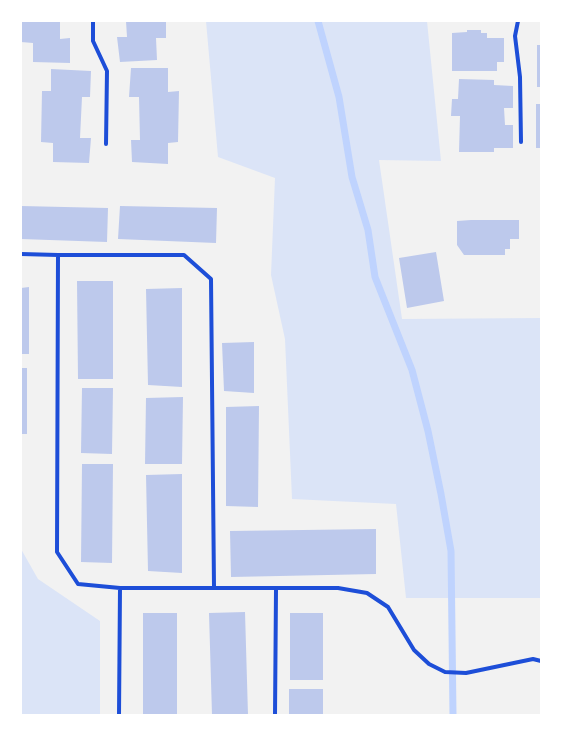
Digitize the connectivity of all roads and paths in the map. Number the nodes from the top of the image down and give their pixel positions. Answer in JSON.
{"nodes":[{"id":1,"x":93,"y":21,"type":"edge"},
{"id":2,"x":518,"y":21,"type":"edge"},
{"id":3,"x":521,"y":142,"type":"dead end"},
{"id":4,"x":106,"y":144,"type":"dead end"},
{"id":5,"x":21,"y":254,"type":"edge"},
{"id":6,"x":58,"y":255,"type":"junction"},
{"id":7,"x":214,"y":587,"type":"junction"},
{"id":8,"x":120,"y":588,"type":"junction"},
{"id":9,"x":276,"y":590,"type":"junction"},
{"id":10,"x":541,"y":661,"type":"edge"},
{"id":11,"x":120,"y":715,"type":"edge"},
{"id":12,"x":275,"y":715,"type":"edge"}],
"edges":[{"from":1,"to":4,"type":"lane"},
{"from":2,"to":3,"type":"lane"},
{"from":5,"to":6,"type":"lane"},
{"from":6,"to":7,"type":"lane"},
{"from":6,"to":8,"type":"lane"},
{"from":7,"to":8,"type":"lane"},
{"from":7,"to":9,"type":"lane"},
{"from":8,"to":11,"type":"lane"},
{"from":9,"to":10,"type":"lane"},
{"from":9,"to":12,"type":"lane"}]}
